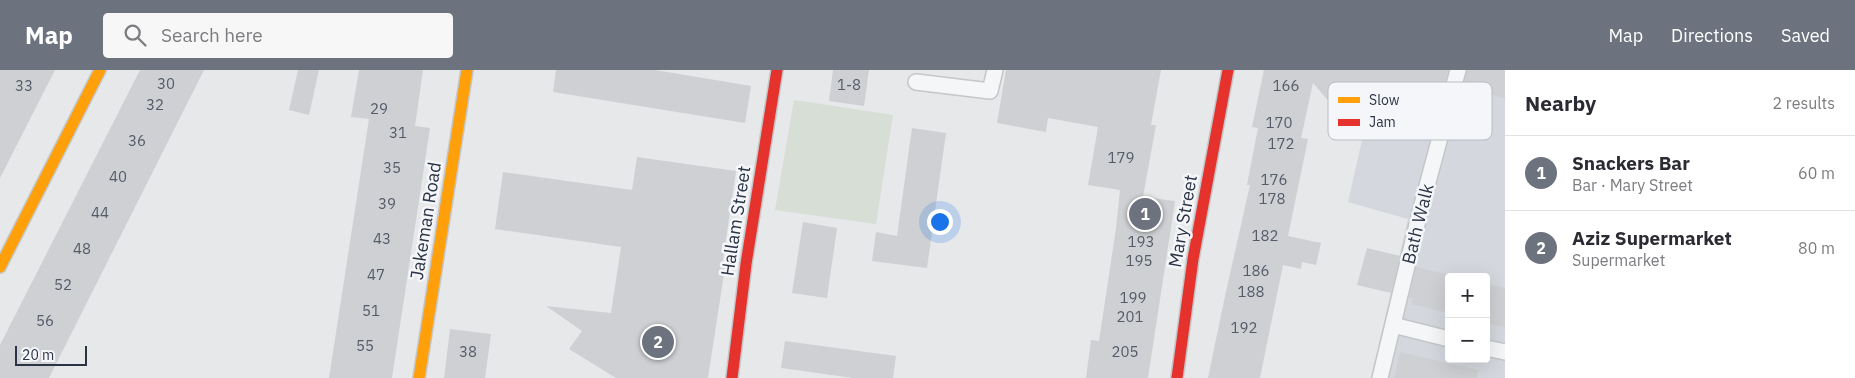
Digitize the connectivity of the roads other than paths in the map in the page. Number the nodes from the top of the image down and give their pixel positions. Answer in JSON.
{"nodes":[{"id":1,"x":100,"y":70,"type":"edge"},
{"id":2,"x":467,"y":70,"type":"edge"},
{"id":3,"x":777,"y":70,"type":"edge"},
{"id":4,"x":995,"y":70,"type":"edge"},
{"id":5,"x":1228,"y":70,"type":"edge"},
{"id":6,"x":916,"y":82,"type":"dead end"},
{"id":7,"x":1439,"y":140,"type":"edge"},
{"id":8,"x":0,"y":267,"type":"edge"},
{"id":9,"x":1393,"y":325,"type":"junction"},
{"id":10,"x":1445,"y":337,"type":"edge"},
{"id":11,"x":1490,"y":349,"type":"edge"},
{"id":12,"x":1505,"y":352,"type":"edge"},
{"id":13,"x":419,"y":378,"type":"edge"},
{"id":14,"x":732,"y":378,"type":"edge"},
{"id":15,"x":1177,"y":378,"type":"edge"},
{"id":16,"x":1380,"y":378,"type":"edge"}],
"edges":[{"from":1,"to":8,"type":"street"},
{"from":2,"to":13,"type":"street","name":"Jakeman Road"},
{"from":3,"to":14,"type":"street","name":"Hallam Street"},
{"from":4,"to":6,"type":"lane"},
{"from":5,"to":15,"type":"street","name":"Mary Street"},
{"from":7,"to":9,"type":"lane","name":"Bath Walk"},
{"from":9,"to":10,"type":"lane"},
{"from":9,"to":16,"type":"lane","name":"Bath Walk"},
{"from":11,"to":12,"type":"lane"}]}
